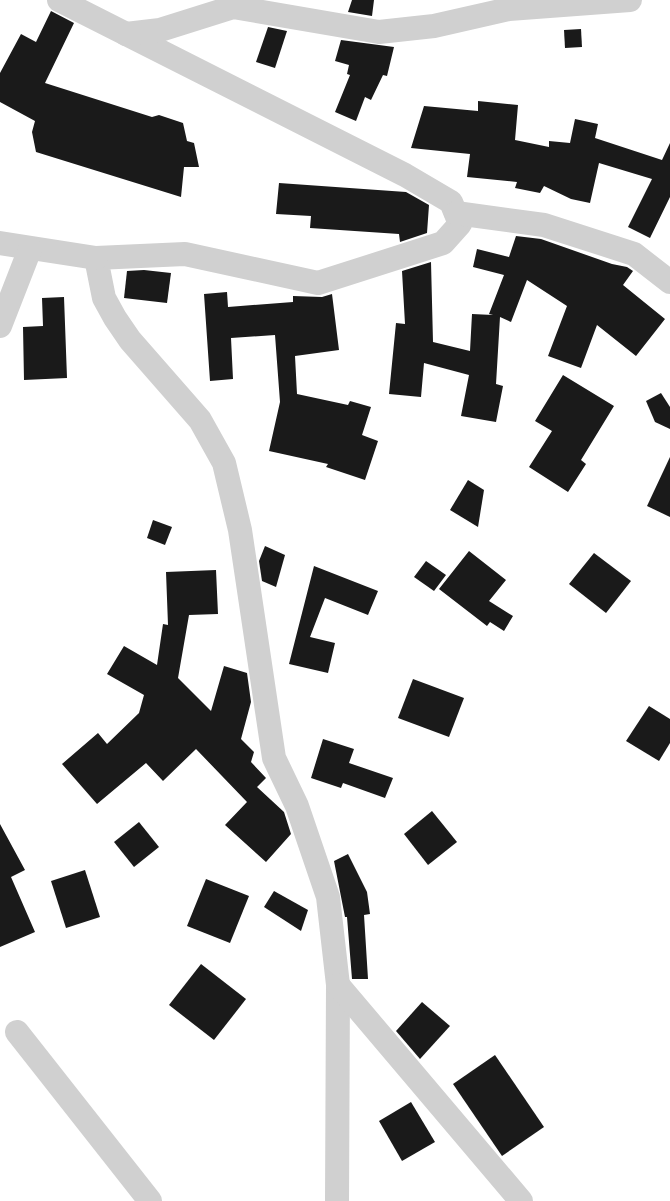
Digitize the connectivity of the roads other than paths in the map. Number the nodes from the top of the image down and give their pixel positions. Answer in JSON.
{"nodes":[{"id":1,"x":59,"y":0,"type":"edge"},
{"id":2,"x":630,"y":0,"type":"edge"},
{"id":3,"x":126,"y":34,"type":"junction"},
{"id":4,"x":456,"y":213,"type":"junction"},
{"id":5,"x":0,"y":243,"type":"edge"},
{"id":6,"x":30,"y":249,"type":"junction"},
{"id":7,"x":96,"y":258,"type":"junction"},
{"id":8,"x":670,"y":282,"type":"edge"},
{"id":9,"x":0,"y":326,"type":"edge"},
{"id":10,"x":338,"y":985,"type":"junction"},
{"id":11,"x":17,"y":1032,"type":"dead end"},
{"id":12,"x":150,"y":1201,"type":"edge"},
{"id":13,"x":337,"y":1201,"type":"edge"},
{"id":14,"x":521,"y":1201,"type":"edge"}],
"edges":[{"from":1,"to":3,"type":"street"},
{"from":2,"to":3,"type":"street"},
{"from":3,"to":4,"type":"street"},
{"from":4,"to":7,"type":"street"},
{"from":4,"to":8,"type":"street"},
{"from":5,"to":6,"type":"street"},
{"from":6,"to":7,"type":"street"},
{"from":6,"to":9,"type":"street"},
{"from":7,"to":10,"type":"street"},
{"from":10,"to":13,"type":"street"},
{"from":10,"to":14,"type":"street"},
{"from":11,"to":12,"type":"street"}]}
